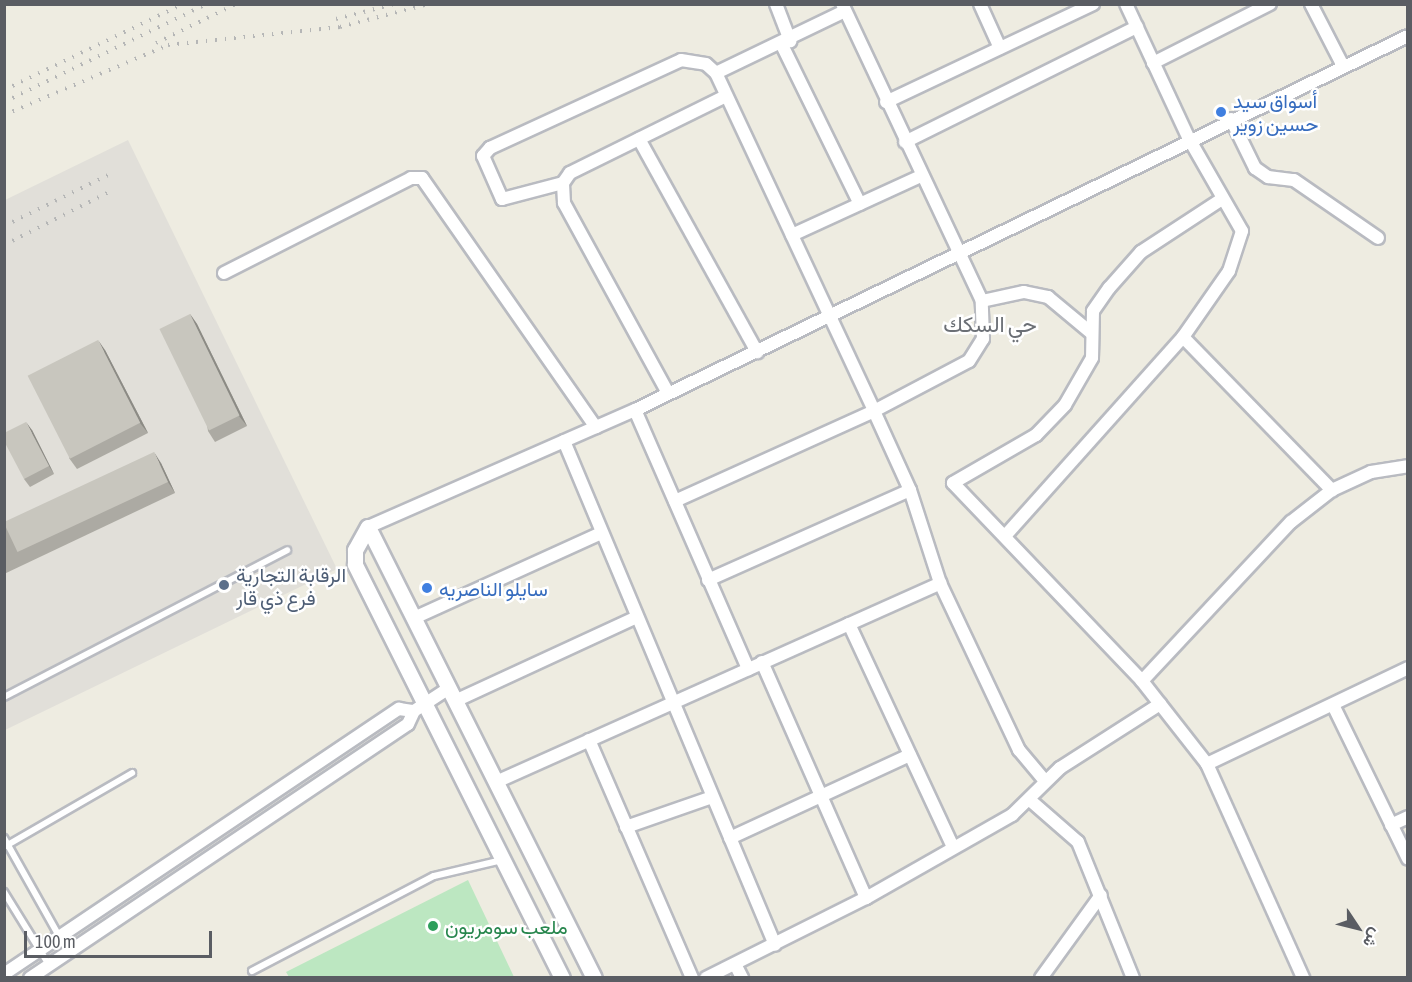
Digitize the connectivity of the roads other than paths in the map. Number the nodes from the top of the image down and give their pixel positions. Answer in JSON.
{"nodes":[{"id":1,"x":776,"y":4,"type":"edge"},
{"id":2,"x":980,"y":4,"type":"edge"},
{"id":3,"x":1093,"y":4,"type":"edge"},
{"id":4,"x":1126,"y":4,"type":"edge"},
{"id":5,"x":1270,"y":4,"type":"edge"},
{"id":6,"x":1311,"y":4,"type":"edge"},
{"id":7,"x":843,"y":8,"type":"edge"},
{"id":8,"x":1137,"y":27,"type":"junction"},
{"id":9,"x":1407,"y":36,"type":"edge"},
{"id":10,"x":786,"y":43,"type":"junction"},
{"id":11,"x":1000,"y":48,"type":"junction"},
{"id":12,"x":1153,"y":63,"type":"junction"},
{"id":13,"x":1343,"y":66,"type":"junction"},
{"id":14,"x":716,"y":73,"type":"junction"},
{"id":15,"x":726,"y":96,"type":"junction"},
{"id":16,"x":886,"y":102,"type":"junction"},
{"id":17,"x":1232,"y":119,"type":"junction"},
{"id":18,"x":639,"y":139,"type":"junction"},
{"id":19,"x":1189,"y":139,"type":"junction"},
{"id":20,"x":905,"y":142,"type":"junction"},
{"id":21,"x":921,"y":176,"type":"junction"},
{"id":22,"x":562,"y":183,"type":"junction"},
{"id":23,"x":1222,"y":199,"type":"junction"},
{"id":24,"x":860,"y":204,"type":"junction"},
{"id":25,"x":792,"y":235,"type":"junction"},
{"id":26,"x":1378,"y":238,"type":"dead end"},
{"id":27,"x":958,"y":255,"type":"junction"},
{"id":28,"x":224,"y":273,"type":"dead end"},
{"id":29,"x":982,"y":301,"type":"junction"},
{"id":30,"x":831,"y":318,"type":"junction"},
{"id":31,"x":1090,"y":332,"type":"junction"},
{"id":32,"x":1183,"y":337,"type":"junction"},
{"id":33,"x":757,"y":351,"type":"junction"},
{"id":34,"x":668,"y":393,"type":"junction"},
{"id":35,"x":635,"y":410,"type":"junction"},
{"id":36,"x":874,"y":411,"type":"junction"},
{"id":37,"x":596,"y":427,"type":"junction"},
{"id":38,"x":564,"y":441,"type":"junction"},
{"id":39,"x":1407,"y":466,"type":"edge"},
{"id":40,"x":909,"y":490,"type":"junction"},
{"id":41,"x":1332,"y":490,"type":"junction"},
{"id":42,"x":675,"y":501,"type":"junction"},
{"id":43,"x":368,"y":527,"type":"junction"},
{"id":44,"x":601,"y":532,"type":"junction"},
{"id":45,"x":1005,"y":536,"type":"junction"},
{"id":46,"x":287,"y":550,"type":"dead end"},
{"id":47,"x":708,"y":580,"type":"junction"},
{"id":48,"x":940,"y":583,"type":"junction"},
{"id":49,"x":637,"y":617,"type":"junction"},
{"id":50,"x":414,"y":618,"type":"junction"},
{"id":51,"x":849,"y":624,"type":"junction"},
{"id":52,"x":762,"y":662,"type":"junction"},
{"id":53,"x":1407,"y":668,"type":"edge"},
{"id":54,"x":748,"y":669,"type":"junction"},
{"id":55,"x":1142,"y":681,"type":"junction"},
{"id":56,"x":452,"y":694,"type":"junction"},
{"id":57,"x":4,"y":697,"type":"edge"},
{"id":58,"x":673,"y":703,"type":"junction"},
{"id":59,"x":1160,"y":704,"type":"junction"},
{"id":60,"x":1333,"y":705,"type":"junction"},
{"id":61,"x":419,"y":708,"type":"junction"},
{"id":62,"x":589,"y":740,"type":"junction"},
{"id":63,"x":910,"y":755,"type":"junction"},
{"id":64,"x":1206,"y":764,"type":"junction"},
{"id":65,"x":132,"y":772,"type":"dead end"},
{"id":66,"x":496,"y":782,"type":"junction"},
{"id":67,"x":1045,"y":782,"type":"junction"},
{"id":68,"x":712,"y":796,"type":"junction"},
{"id":69,"x":821,"y":798,"type":"junction"},
{"id":70,"x":1030,"y":801,"type":"junction"},
{"id":71,"x":1407,"y":817,"type":"edge"},
{"id":72,"x":1391,"y":825,"type":"junction"},
{"id":73,"x":626,"y":827,"type":"junction"},
{"id":74,"x":4,"y":838,"type":"edge"},
{"id":75,"x":730,"y":838,"type":"junction"},
{"id":76,"x":6,"y":846,"type":"edge"},
{"id":77,"x":953,"y":847,"type":"junction"},
{"id":78,"x":1407,"y":859,"type":"edge"},
{"id":79,"x":502,"y":860,"type":"junction"},
{"id":80,"x":4,"y":892,"type":"edge"},
{"id":81,"x":1101,"y":895,"type":"junction"},
{"id":82,"x":866,"y":898,"type":"junction"},
{"id":83,"x":58,"y":938,"type":"junction"},
{"id":84,"x":775,"y":945,"type":"junction"},
{"id":85,"x":40,"y":950,"type":"junction"},
{"id":86,"x":68,"y":952,"type":"junction"},
{"id":87,"x":49,"y":964,"type":"junction"},
{"id":88,"x":735,"y":964,"type":"junction"},
{"id":89,"x":252,"y":970,"type":"dead end"},
{"id":90,"x":4,"y":974,"type":"edge"},
{"id":91,"x":30,"y":978,"type":"edge"},
{"id":92,"x":562,"y":978,"type":"edge"},
{"id":93,"x":594,"y":978,"type":"edge"},
{"id":94,"x":692,"y":978,"type":"edge"},
{"id":95,"x":706,"y":978,"type":"edge"},
{"id":96,"x":742,"y":978,"type":"edge"},
{"id":97,"x":1041,"y":978,"type":"edge"},
{"id":98,"x":1133,"y":978,"type":"edge"},
{"id":99,"x":1303,"y":978,"type":"edge"}],
"edges":[{"from":1,"to":10,"type":"street"},
{"from":2,"to":11,"type":"street"},
{"from":3,"to":11,"type":"street"},
{"from":4,"to":8,"type":"street"},
{"from":5,"to":12,"type":"street"},
{"from":6,"to":13,"type":"street"},
{"from":7,"to":10,"type":"street"},
{"from":7,"to":16,"type":"street"},
{"from":8,"to":12,"type":"street"},
{"from":8,"to":20,"type":"street"},
{"from":9,"to":13,"type":"street"},
{"from":10,"to":14,"type":"street"},
{"from":10,"to":24,"type":"street"},
{"from":11,"to":16,"type":"street"},
{"from":12,"to":19,"type":"street"},
{"from":13,"to":17,"type":"street"},
{"from":14,"to":15,"type":"street"},
{"from":14,"to":22,"type":"street"},
{"from":15,"to":18,"type":"street"},
{"from":15,"to":25,"type":"street"},
{"from":16,"to":20,"type":"street"},
{"from":17,"to":19,"type":"street"},
{"from":17,"to":26,"type":"street"},
{"from":18,"to":22,"type":"street"},
{"from":18,"to":33,"type":"street"},
{"from":19,"to":23,"type":"street"},
{"from":19,"to":27,"type":"street"},
{"from":20,"to":21,"type":"street"},
{"from":21,"to":24,"type":"street"},
{"from":21,"to":27,"type":"street"},
{"from":22,"to":34,"type":"street"},
{"from":23,"to":31,"type":"street"},
{"from":23,"to":32,"type":"street"},
{"from":24,"to":25,"type":"street"},
{"from":25,"to":30,"type":"street"},
{"from":27,"to":29,"type":"street"},
{"from":27,"to":30,"type":"street"},
{"from":28,"to":37,"type":"street"},
{"from":29,"to":31,"type":"street"},
{"from":29,"to":36,"type":"street"},
{"from":30,"to":33,"type":"street"},
{"from":30,"to":36,"type":"street"},
{"from":31,"to":45,"type":"street"},
{"from":32,"to":41,"type":"street"},
{"from":32,"to":45,"type":"street"},
{"from":33,"to":34,"type":"street"},
{"from":34,"to":35,"type":"street"},
{"from":35,"to":37,"type":"street"},
{"from":35,"to":42,"type":"street"},
{"from":36,"to":40,"type":"street"},
{"from":36,"to":42,"type":"street"},
{"from":37,"to":38,"type":"street"},
{"from":38,"to":43,"type":"street"},
{"from":38,"to":44,"type":"street"},
{"from":39,"to":41,"type":"street"},
{"from":40,"to":47,"type":"street"},
{"from":40,"to":48,"type":"street"},
{"from":41,"to":55,"type":"street"},
{"from":42,"to":47,"type":"street"},
{"from":43,"to":50,"type":"street"},
{"from":43,"to":61,"type":"street"},
{"from":44,"to":49,"type":"street"},
{"from":44,"to":50,"type":"street"},
{"from":45,"to":55,"type":"street"},
{"from":46,"to":57,"type":"lane"},
{"from":47,"to":54,"type":"street"},
{"from":48,"to":51,"type":"street"},
{"from":48,"to":67,"type":"street"},
{"from":49,"to":56,"type":"street"},
{"from":49,"to":58,"type":"street"},
{"from":50,"to":56,"type":"street"},
{"from":51,"to":52,"type":"street"},
{"from":51,"to":63,"type":"street"},
{"from":52,"to":54,"type":"street"},
{"from":52,"to":69,"type":"street"},
{"from":53,"to":60,"type":"street"},
{"from":54,"to":58,"type":"street"},
{"from":55,"to":59,"type":"street"},
{"from":56,"to":61,"type":"street"},
{"from":56,"to":66,"type":"street"},
{"from":58,"to":62,"type":"street"},
{"from":58,"to":68,"type":"street"},
{"from":59,"to":64,"type":"street"},
{"from":59,"to":67,"type":"street"},
{"from":60,"to":64,"type":"street"},
{"from":60,"to":72,"type":"street"},
{"from":61,"to":79,"type":"street"},
{"from":61,"to":83,"type":"street"},
{"from":61,"to":86,"type":"street"},
{"from":62,"to":66,"type":"street"},
{"from":62,"to":73,"type":"street"},
{"from":63,"to":69,"type":"street"},
{"from":63,"to":77,"type":"street"},
{"from":64,"to":99,"type":"street"},
{"from":65,"to":76,"type":"lane"},
{"from":66,"to":93,"type":"street"},
{"from":67,"to":70,"type":"street"},
{"from":68,"to":73,"type":"street"},
{"from":68,"to":75,"type":"street"},
{"from":69,"to":75,"type":"street"},
{"from":69,"to":82,"type":"street"},
{"from":70,"to":77,"type":"street"},
{"from":70,"to":81,"type":"street"},
{"from":71,"to":72,"type":"street"},
{"from":72,"to":78,"type":"street"},
{"from":73,"to":94,"type":"street"},
{"from":74,"to":76,"type":"lane"},
{"from":75,"to":84,"type":"street"},
{"from":76,"to":83,"type":"lane"},
{"from":77,"to":82,"type":"street"},
{"from":79,"to":89,"type":"lane"},
{"from":79,"to":92,"type":"street"},
{"from":80,"to":85,"type":"lane"},
{"from":81,"to":97,"type":"street"},
{"from":81,"to":98,"type":"street"},
{"from":82,"to":84,"type":"street"},
{"from":83,"to":85,"type":"street"},
{"from":83,"to":86,"type":"lane"},
{"from":84,"to":88,"type":"street"},
{"from":85,"to":87,"type":"lane"},
{"from":85,"to":90,"type":"street"},
{"from":86,"to":87,"type":"street"},
{"from":87,"to":91,"type":"street"},
{"from":88,"to":95,"type":"street"},
{"from":88,"to":96,"type":"street"}]}
